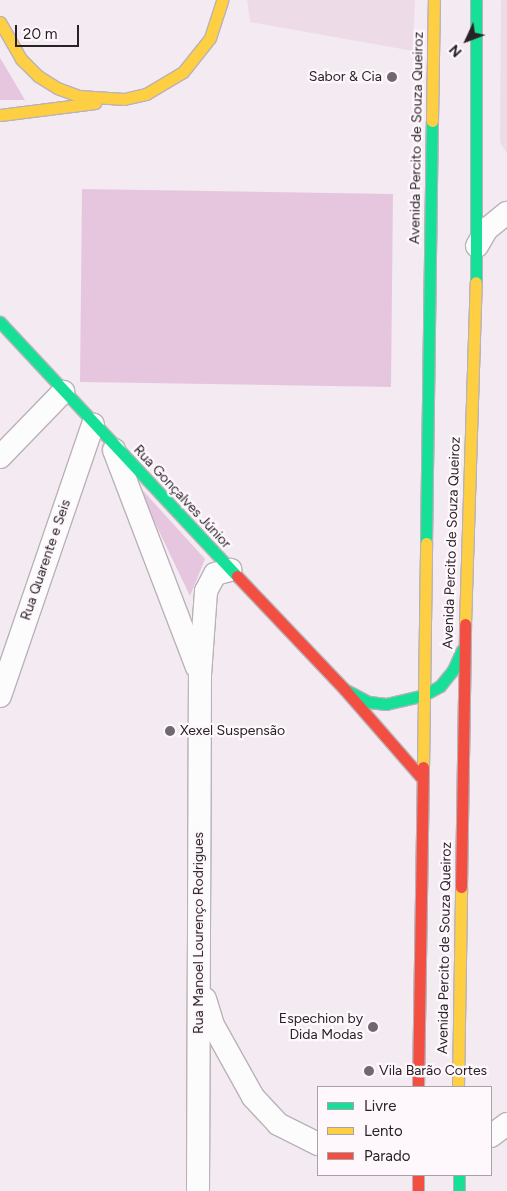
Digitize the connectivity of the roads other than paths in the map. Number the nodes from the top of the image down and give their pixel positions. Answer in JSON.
{"nodes":[{"id":1,"x":222,"y":0,"type":"edge"},
{"id":2,"x":434,"y":0,"type":"edge"},
{"id":3,"x":476,"y":0,"type":"edge"},
{"id":4,"x":0,"y":22,"type":"edge"},
{"id":5,"x":124,"y":99,"type":"junction"},
{"id":6,"x":0,"y":115,"type":"edge"},
{"id":7,"x":507,"y":213,"type":"edge"},
{"id":8,"x":477,"y":246,"type":"junction"},
{"id":9,"x":0,"y":322,"type":"edge"},
{"id":10,"x":63,"y":392,"type":"junction"},
{"id":11,"x":93,"y":424,"type":"junction"},
{"id":12,"x":110,"y":442,"type":"junction"},
{"id":13,"x":0,"y":457,"type":"edge"},
{"id":14,"x":230,"y":570,"type":"junction"},
{"id":15,"x":464,"y":646,"type":"junction"},
{"id":16,"x":200,"y":675,"type":"junction"},
{"id":17,"x":345,"y":690,"type":"junction"},
{"id":18,"x":0,"y":696,"type":"edge"},
{"id":19,"x":422,"y":696,"type":"junction"},
{"id":20,"x":420,"y":776,"type":"junction"},
{"id":21,"x":420,"y":936,"type":"junction"},
{"id":22,"x":199,"y":982,"type":"junction"},
{"id":23,"x":230,"y":1057,"type":"junction"},
{"id":24,"x":199,"y":1067,"type":"junction"},
{"id":25,"x":430,"y":1078,"type":"dead end"},
{"id":26,"x":418,"y":1086,"type":"edge"},
{"id":27,"x":458,"y":1086,"type":"edge"},
{"id":28,"x":507,"y":1113,"type":"edge"},
{"id":29,"x":492,"y":1116,"type":"edge"},
{"id":30,"x":507,"y":1124,"type":"edge"},
{"id":31,"x":492,"y":1135,"type":"edge"},
{"id":32,"x":317,"y":1144,"type":"edge"},
{"id":33,"x":459,"y":1176,"type":"edge"},
{"id":34,"x":198,"y":1191,"type":"edge"},
{"id":35,"x":459,"y":1191,"type":"edge"}],
"edges":[{"from":1,"to":5,"type":"main road"},
{"from":2,"to":19,"type":"main road","name":"Avenida Percito de Souza Queiroz"},
{"from":3,"to":8,"type":"main road","name":"Avenida Percito de Souza Queiroz"},
{"from":4,"to":5,"type":"main road"},
{"from":5,"to":6,"type":"main road"},
{"from":7,"to":8,"type":"street"},
{"from":8,"to":15,"type":"main road","name":"Avenida Percito de Souza Queiroz"},
{"from":9,"to":10,"type":"main road","name":"Rua Gonçalves Júnior"},
{"from":10,"to":11,"type":"main road","name":"Rua Gonçalves Júnior"},
{"from":10,"to":13,"type":"street"},
{"from":11,"to":12,"type":"main road","name":"Rua Gonçalves Júnior"},
{"from":11,"to":18,"type":"street","name":"Rua Quarente e Seis"},
{"from":12,"to":14,"type":"main road","name":"Rua Gonçalves Júnior"},
{"from":12,"to":16,"type":"street","name":"Rua Manoel Lourenço Rodrigues"},
{"from":14,"to":16,"type":"street","name":"Rua Manoel Lourenço Rodrigues"},
{"from":14,"to":17,"type":"main road","name":"Rua Gonçalves Júnior"},
{"from":15,"to":19,"type":"main road"},
{"from":15,"to":27,"type":"main road","name":"Avenida Percito de Souza Queiroz"},
{"from":16,"to":22,"type":"street","name":"Rua Manoel Lourenço Rodrigues"},
{"from":17,"to":19,"type":"main road","name":"Rua Gonçalves Júnior"},
{"from":17,"to":20,"type":"main road","name":"Rua Gonçalves Júnior"},
{"from":19,"to":20,"type":"main road","name":"Avenida Percito de Souza Queiroz"},
{"from":20,"to":21,"type":"main road","name":"Avenida Percito de Souza Queiroz"},
{"from":21,"to":25,"type":"main road"},
{"from":21,"to":26,"type":"main road","name":"Avenida Percito de Souza Queiroz"},
{"from":22,"to":23,"type":"street"},
{"from":22,"to":24,"type":"street","name":"Rua Manoel Lourenço Rodrigues"},
{"from":23,"to":24,"type":"street"},
{"from":23,"to":32,"type":"street"},
{"from":24,"to":34,"type":"street","name":"Rua Manoel Lourenço Rodrigues"},
{"from":28,"to":29,"type":"street"},
{"from":30,"to":31,"type":"street"},
{"from":33,"to":35,"type":"main road"}]}
